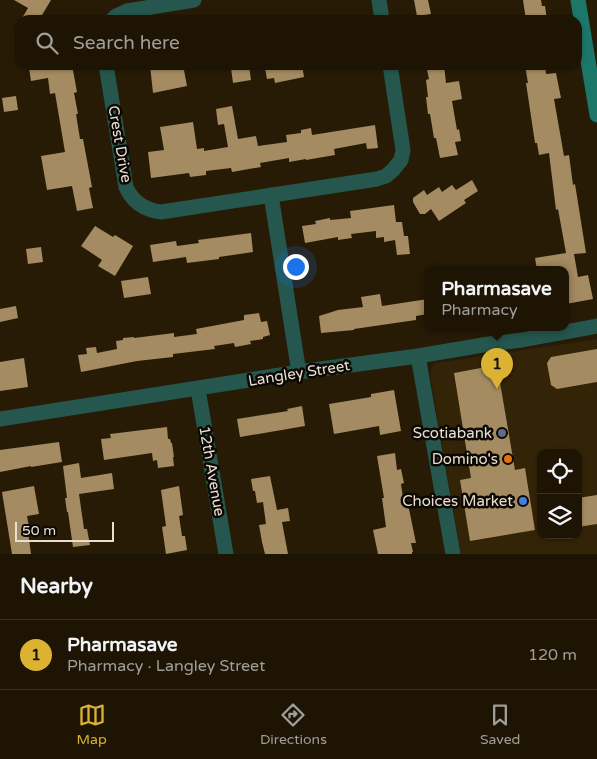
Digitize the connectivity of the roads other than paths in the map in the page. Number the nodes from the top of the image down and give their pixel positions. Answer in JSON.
{"nodes":[{"id":1,"x":194,"y":0,"type":"edge"},
{"id":2,"x":379,"y":0,"type":"edge"},
{"id":3,"x":578,"y":0,"type":"edge"},
{"id":4,"x":118,"y":15,"type":"edge"},
{"id":5,"x":381,"y":15,"type":"edge"},
{"id":6,"x":580,"y":15,"type":"edge"},
{"id":7,"x":582,"y":24,"type":"edge"},
{"id":8,"x":107,"y":70,"type":"edge"},
{"id":9,"x":391,"y":70,"type":"edge"},
{"id":10,"x":597,"y":115,"type":"edge"},
{"id":11,"x":272,"y":195,"type":"junction"},
{"id":12,"x":597,"y":326,"type":"edge"},
{"id":13,"x":418,"y":356,"type":"junction"},
{"id":14,"x":299,"y":373,"type":"junction"},
{"id":15,"x":198,"y":388,"type":"junction"},
{"id":16,"x":0,"y":419,"type":"edge"},
{"id":17,"x":226,"y":554,"type":"edge"},
{"id":18,"x":453,"y":554,"type":"edge"}],
"edges":[{"from":1,"to":4,"type":"street"},
{"from":2,"to":5,"type":"street"},
{"from":3,"to":6,"type":"main road"},
{"from":7,"to":10,"type":"main road"},
{"from":8,"to":11,"type":"street","name":"Crest Drive"},
{"from":9,"to":11,"type":"street","name":"Crest Drive"},
{"from":11,"to":14,"type":"street"},
{"from":12,"to":13,"type":"street","name":"Langley Street"},
{"from":13,"to":14,"type":"street","name":"Langley Street"},
{"from":13,"to":18,"type":"street"},
{"from":14,"to":15,"type":"street","name":"Langley Street"},
{"from":15,"to":16,"type":"street","name":"Langley Street"},
{"from":15,"to":17,"type":"street","name":"12th Avenue"}]}
